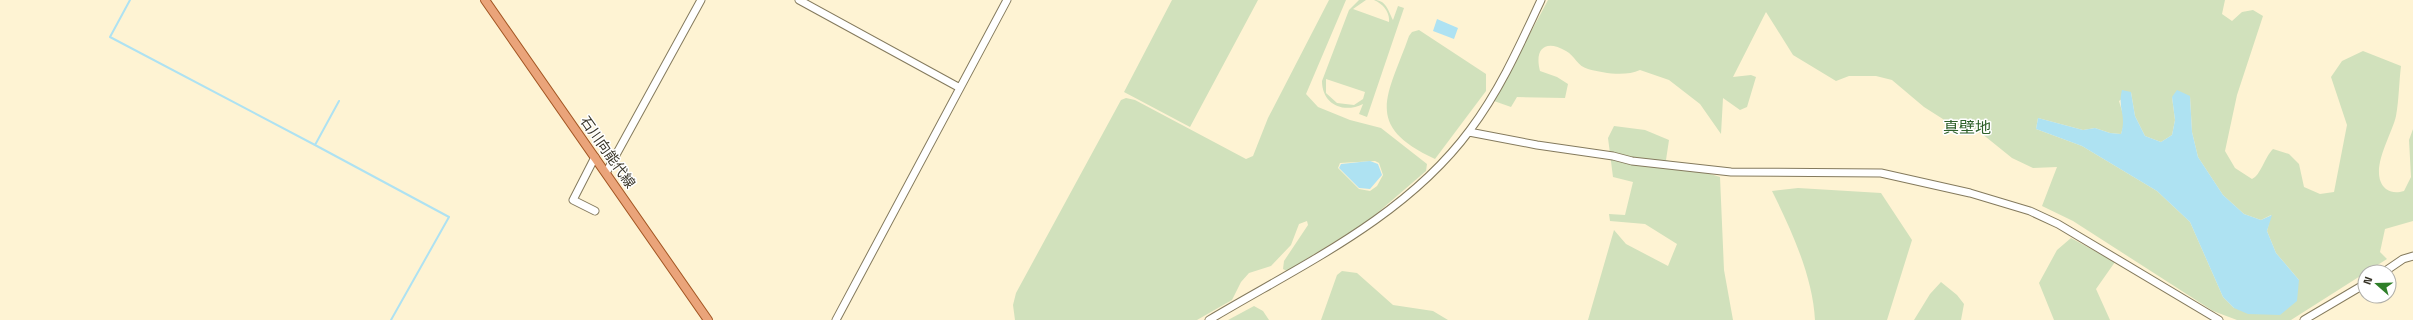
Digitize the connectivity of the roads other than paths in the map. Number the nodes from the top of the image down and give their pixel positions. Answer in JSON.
{"nodes":[{"id":1,"x":485,"y":0,"type":"edge"},
{"id":2,"x":702,"y":0,"type":"edge"},
{"id":3,"x":799,"y":0,"type":"edge"},
{"id":4,"x":1006,"y":0,"type":"edge"},
{"id":5,"x":1541,"y":0,"type":"edge"},
{"id":6,"x":960,"y":88,"type":"junction"},
{"id":7,"x":1469,"y":132,"type":"junction"},
{"id":8,"x":595,"y":157,"type":"junction"},
{"id":9,"x":606,"y":173,"type":"junction"},
{"id":10,"x":595,"y":211,"type":"dead end"},
{"id":11,"x":2413,"y":256,"type":"edge"},
{"id":12,"x":2396,"y":264,"type":"edge"},
{"id":13,"x":2357,"y":289,"type":"edge"},
{"id":14,"x":708,"y":320,"type":"edge"},
{"id":15,"x":836,"y":320,"type":"edge"},
{"id":16,"x":1209,"y":320,"type":"edge"},
{"id":17,"x":2219,"y":320,"type":"edge"},
{"id":18,"x":2304,"y":320,"type":"edge"}],
"edges":[{"from":1,"to":8,"type":"main road","name":"石川向能代線"},
{"from":2,"to":9,"type":"street"},
{"from":3,"to":6,"type":"street"},
{"from":4,"to":6,"type":"street"},
{"from":5,"to":7,"type":"street"},
{"from":6,"to":15,"type":"street"},
{"from":7,"to":16,"type":"street"},
{"from":7,"to":17,"type":"street"},
{"from":8,"to":9,"type":"main road","name":"石川向能代線"},
{"from":8,"to":10,"type":"street"},
{"from":9,"to":14,"type":"main road","name":"石川向能代線"},
{"from":11,"to":12,"type":"street"},
{"from":13,"to":18,"type":"street"}]}
